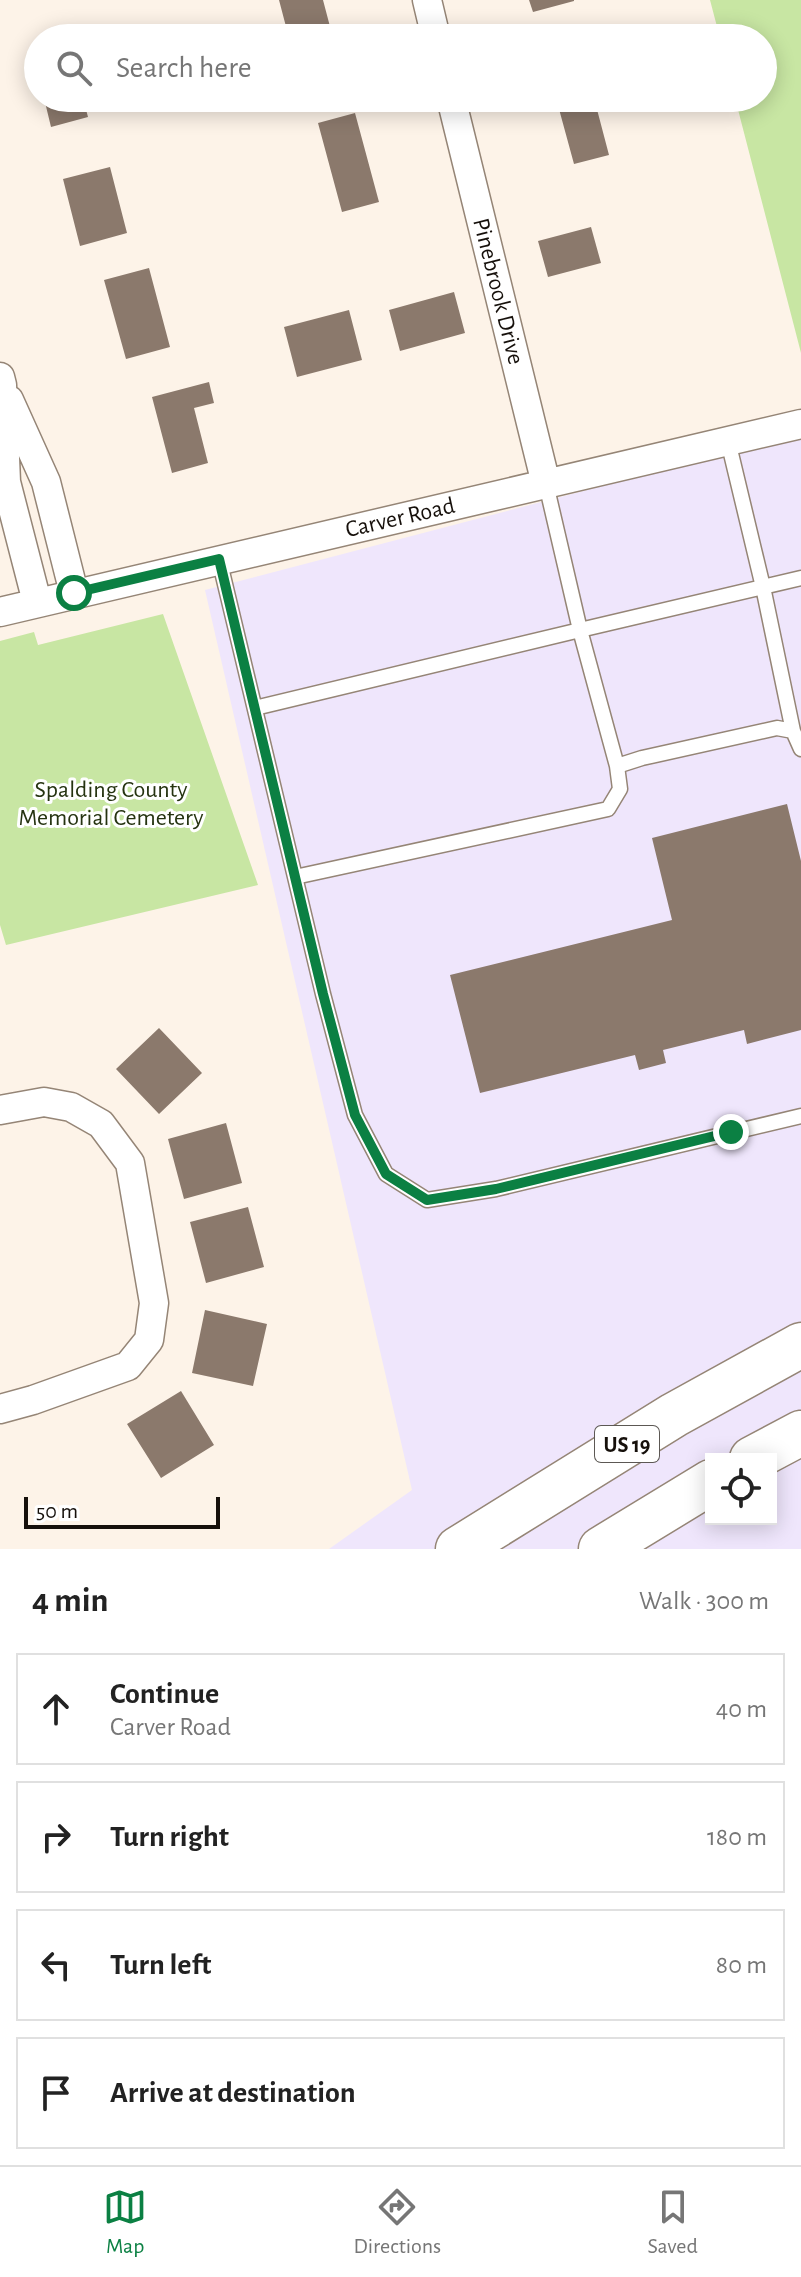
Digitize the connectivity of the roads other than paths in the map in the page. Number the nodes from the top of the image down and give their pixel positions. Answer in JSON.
{"nodes":[{"id":1,"x":427,"y":0,"type":"edge"},
{"id":2,"x":433,"y":24,"type":"edge"},
{"id":3,"x":454,"y":112,"type":"edge"},
{"id":4,"x":1,"y":381,"type":"edge"},
{"id":5,"x":801,"y":424,"type":"edge"},
{"id":6,"x":728,"y":441,"type":"junction"},
{"id":7,"x":546,"y":484,"type":"junction"},
{"id":8,"x":219,"y":559,"type":"junction"},
{"id":9,"x":801,"y":578,"type":"edge"},
{"id":10,"x":763,"y":587,"type":"junction"},
{"id":11,"x":74,"y":593,"type":"junction"},
{"id":12,"x":37,"y":602,"type":"junction"},
{"id":13,"x":0,"y":612,"type":"edge"},
{"id":14,"x":580,"y":630,"type":"junction"},
{"id":15,"x":255,"y":708,"type":"junction"},
{"id":16,"x":793,"y":731,"type":"junction"},
{"id":17,"x":801,"y":749,"type":"edge"},
{"id":18,"x":617,"y":766,"type":"junction"},
{"id":19,"x":295,"y":877,"type":"junction"},
{"id":20,"x":0,"y":1110,"type":"edge"},
{"id":21,"x":801,"y":1116,"type":"edge"},
{"id":22,"x":801,"y":1345,"type":"edge"},
{"id":23,"x":0,"y":1409,"type":"edge"},
{"id":24,"x":801,"y":1433,"type":"edge"},
{"id":25,"x":763,"y":1453,"type":"edge"},
{"id":26,"x":705,"y":1486,"type":"edge"},
{"id":27,"x":458,"y":1549,"type":"edge"},
{"id":28,"x":601,"y":1549,"type":"edge"}],
"edges":[{"from":1,"to":2,"type":"street"},
{"from":3,"to":7,"type":"street","name":"Pinebrook Drive"},
{"from":4,"to":11,"type":"street"},
{"from":4,"to":12,"type":"street"},
{"from":5,"to":6,"type":"street","name":"Carver Road"},
{"from":6,"to":7,"type":"street","name":"Carver Road"},
{"from":6,"to":10,"type":"lane"},
{"from":7,"to":8,"type":"street","name":"Carver Road"},
{"from":7,"to":14,"type":"lane"},
{"from":8,"to":11,"type":"street","name":"Carver Road"},
{"from":8,"to":15,"type":"lane"},
{"from":9,"to":10,"type":"lane"},
{"from":10,"to":14,"type":"lane"},
{"from":10,"to":16,"type":"lane"},
{"from":11,"to":12,"type":"street","name":"Carver Road"},
{"from":12,"to":13,"type":"street","name":"Carver Road"},
{"from":14,"to":15,"type":"lane"},
{"from":14,"to":18,"type":"lane"},
{"from":15,"to":19,"type":"lane"},
{"from":16,"to":17,"type":"lane"},
{"from":16,"to":18,"type":"lane"},
{"from":18,"to":19,"type":"lane"},
{"from":19,"to":21,"type":"lane"},
{"from":20,"to":23,"type":"street"},
{"from":22,"to":27,"type":"highway","number":"US 19"},
{"from":24,"to":25,"type":"highway"},
{"from":26,"to":28,"type":"highway"}]}
